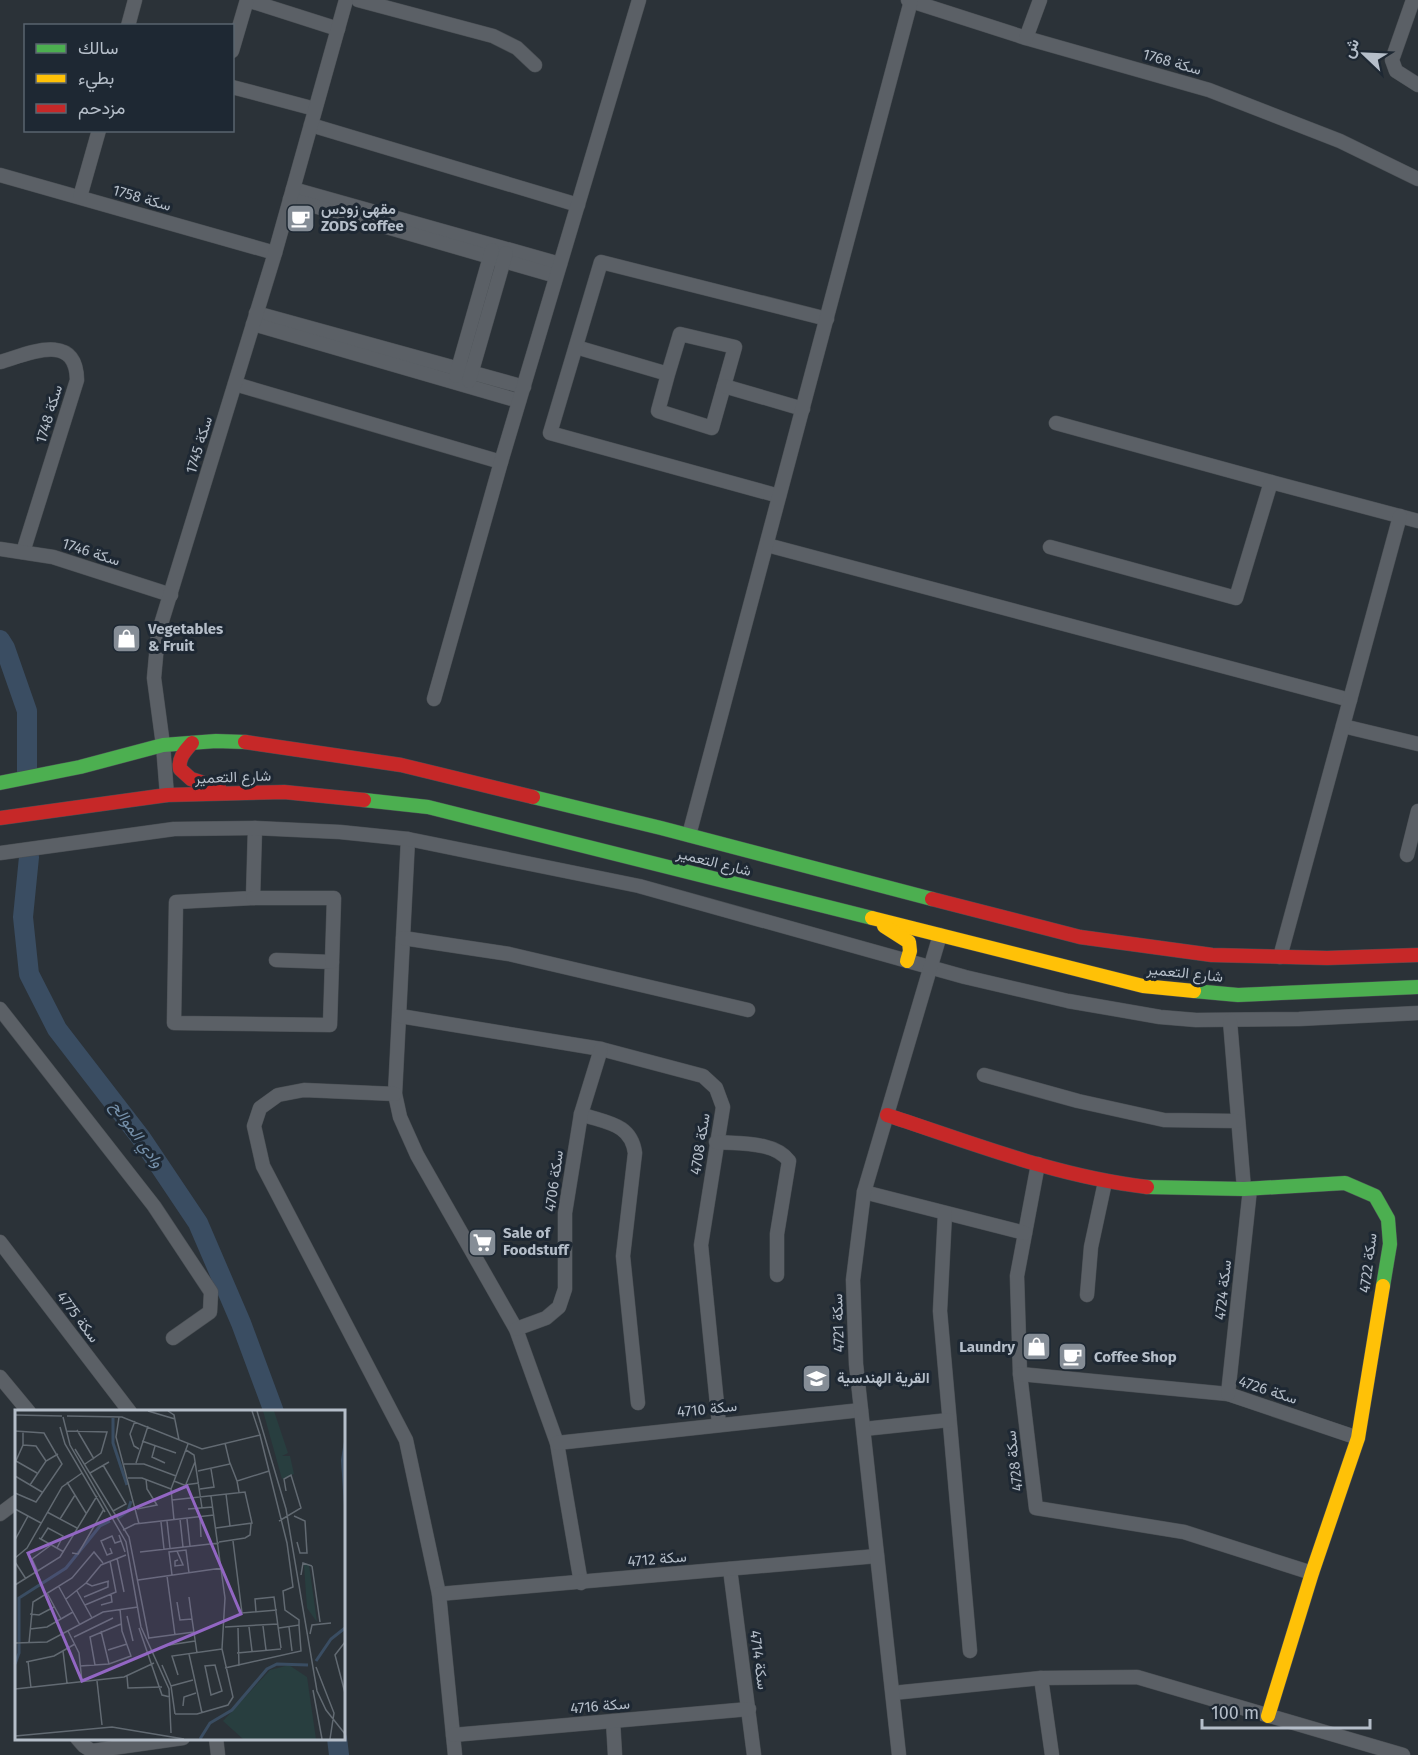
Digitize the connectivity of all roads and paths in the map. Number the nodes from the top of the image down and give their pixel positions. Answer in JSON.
{"nodes":[{"id":1,"x":135,"y":0,"type":"edge"},
{"id":2,"x":247,"y":0,"type":"edge"},
{"id":3,"x":346,"y":0,"type":"edge"},
{"id":4,"x":358,"y":0,"type":"edge"},
{"id":5,"x":639,"y":0,"type":"edge"},
{"id":6,"x":910,"y":0,"type":"edge"},
{"id":7,"x":1040,"y":0,"type":"edge"},
{"id":8,"x":1413,"y":0,"type":"edge"},
{"id":9,"x":129,"y":24,"type":"edge"},
{"id":10,"x":338,"y":28,"type":"junction"},
{"id":11,"x":1026,"y":38,"type":"junction"},
{"id":12,"x":234,"y":44,"type":"edge"},
{"id":13,"x":535,"y":65,"type":"dead end"},
{"id":14,"x":1418,"y":84,"type":"edge"},
{"id":15,"x":234,"y":88,"type":"edge"},
{"id":16,"x":315,"y":109,"type":"junction"},
{"id":17,"x":311,"y":125,"type":"junction"},
{"id":18,"x":98,"y":132,"type":"edge"},
{"id":19,"x":0,"y":175,"type":"edge"},
{"id":20,"x":1418,"y":179,"type":"edge"},
{"id":21,"x":291,"y":194,"type":"junction"},
{"id":22,"x":80,"y":197,"type":"junction"},
{"id":23,"x":578,"y":205,"type":"junction"},
{"id":24,"x":492,"y":251,"type":"junction"},
{"id":25,"x":275,"y":253,"type":"junction"},
{"id":26,"x":506,"y":255,"type":"junction"},
{"id":27,"x":558,"y":270,"type":"junction"},
{"id":28,"x":255,"y":318,"type":"junction"},
{"id":29,"x":827,"y":319,"type":"junction"},
{"id":30,"x":576,"y":347,"type":"junction"},
{"id":31,"x":0,"y":362,"type":"edge"},
{"id":32,"x":668,"y":374,"type":"junction"},
{"id":33,"x":463,"y":377,"type":"junction"},
{"id":34,"x":235,"y":384,"type":"junction"},
{"id":35,"x":724,"y":386,"type":"junction"},
{"id":36,"x":524,"y":387,"type":"junction"},
{"id":37,"x":519,"y":401,"type":"junction"},
{"id":38,"x":803,"y":409,"type":"junction"},
{"id":39,"x":1056,"y":423,"type":"dead end"},
{"id":40,"x":501,"y":462,"type":"junction"},
{"id":41,"x":1271,"y":482,"type":"junction"},
{"id":42,"x":779,"y":496,"type":"junction"},
{"id":43,"x":1400,"y":516,"type":"junction"},
{"id":44,"x":1418,"y":521,"type":"edge"},
{"id":45,"x":767,"y":545,"type":"junction"},
{"id":46,"x":1050,"y":547,"type":"dead end"},
{"id":47,"x":0,"y":549,"type":"edge"},
{"id":48,"x":23,"y":552,"type":"junction"},
{"id":49,"x":171,"y":595,"type":"junction"},
{"id":50,"x":434,"y":699,"type":"dead end"},
{"id":51,"x":1350,"y":700,"type":"junction"},
{"id":52,"x":1343,"y":726,"type":"junction"},
{"id":53,"x":192,"y":743,"type":"junction"},
{"id":54,"x":1418,"y":744,"type":"edge"},
{"id":55,"x":163,"y":745,"type":"junction"},
{"id":56,"x":0,"y":783,"type":"edge"},
{"id":57,"x":238,"y":794,"type":"junction"},
{"id":58,"x":167,"y":795,"type":"junction"},
{"id":59,"x":1418,"y":811,"type":"edge"},
{"id":60,"x":0,"y":818,"type":"edge"},
{"id":61,"x":255,"y":828,"type":"junction"},
{"id":62,"x":689,"y":835,"type":"junction"},
{"id":63,"x":408,"y":839,"type":"junction"},
{"id":64,"x":0,"y":853,"type":"edge"},
{"id":65,"x":1407,"y":855,"type":"dead end"},
{"id":66,"x":253,"y":898,"type":"junction"},
{"id":67,"x":876,"y":919,"type":"junction"},
{"id":68,"x":940,"y":935,"type":"junction"},
{"id":69,"x":404,"y":939,"type":"junction"},
{"id":70,"x":1418,"y":955,"type":"edge"},
{"id":71,"x":1280,"y":957,"type":"junction"},
{"id":72,"x":276,"y":960,"type":"dead end"},
{"id":73,"x":332,"y":962,"type":"junction"},
{"id":74,"x":907,"y":962,"type":"junction"},
{"id":75,"x":930,"y":968,"type":"junction"},
{"id":76,"x":1418,"y":987,"type":"edge"},
{"id":77,"x":0,"y":1009,"type":"edge"},
{"id":78,"x":748,"y":1010,"type":"dead end"},
{"id":79,"x":1418,"y":1013,"type":"edge"},
{"id":80,"x":400,"y":1016,"type":"junction"},
{"id":81,"x":1230,"y":1021,"type":"junction"},
{"id":82,"x":601,"y":1048,"type":"junction"},
{"id":83,"x":984,"y":1076,"type":"dead end"},
{"id":84,"x":395,"y":1094,"type":"junction"},
{"id":85,"x":581,"y":1114,"type":"junction"},
{"id":86,"x":887,"y":1115,"type":"junction"},
{"id":87,"x":1237,"y":1121,"type":"junction"},
{"id":88,"x":717,"y":1142,"type":"junction"},
{"id":89,"x":1038,"y":1164,"type":"junction"},
{"id":90,"x":1105,"y":1182,"type":"junction"},
{"id":91,"x":1247,"y":1189,"type":"junction"},
{"id":92,"x":864,"y":1192,"type":"junction"},
{"id":93,"x":945,"y":1213,"type":"junction"},
{"id":94,"x":1025,"y":1233,"type":"junction"},
{"id":95,"x":0,"y":1242,"type":"edge"},
{"id":96,"x":777,"y":1275,"type":"dead end"},
{"id":97,"x":1087,"y":1295,"type":"dead end"},
{"id":98,"x":516,"y":1329,"type":"junction"},
{"id":99,"x":173,"y":1338,"type":"dead end"},
{"id":100,"x":1020,"y":1374,"type":"junction"},
{"id":101,"x":0,"y":1377,"type":"edge"},
{"id":102,"x":1228,"y":1394,"type":"junction"},
{"id":103,"x":638,"y":1403,"type":"dead end"},
{"id":104,"x":27,"y":1410,"type":"edge"},
{"id":105,"x":128,"y":1410,"type":"edge"},
{"id":106,"x":861,"y":1410,"type":"junction"},
{"id":107,"x":950,"y":1420,"type":"junction"},
{"id":108,"x":718,"y":1424,"type":"junction"},
{"id":109,"x":864,"y":1430,"type":"junction"},
{"id":110,"x":1358,"y":1438,"type":"junction"},
{"id":111,"x":557,"y":1443,"type":"junction"},
{"id":112,"x":15,"y":1503,"type":"edge"},
{"id":113,"x":0,"y":1514,"type":"edge"},
{"id":114,"x":878,"y":1556,"type":"junction"},
{"id":115,"x":730,"y":1569,"type":"junction"},
{"id":116,"x":1312,"y":1573,"type":"junction"},
{"id":117,"x":581,"y":1582,"type":"junction"},
{"id":118,"x":439,"y":1594,"type":"junction"},
{"id":119,"x":970,"y":1651,"type":"dead end"},
{"id":120,"x":1041,"y":1678,"type":"junction"},
{"id":121,"x":893,"y":1693,"type":"junction"},
{"id":122,"x":749,"y":1709,"type":"junction"},
{"id":123,"x":1268,"y":1716,"type":"junction"},
{"id":124,"x":613,"y":1721,"type":"junction"},
{"id":125,"x":453,"y":1735,"type":"junction"},
{"id":126,"x":79,"y":1740,"type":"edge"},
{"id":127,"x":169,"y":1740,"type":"edge"},
{"id":128,"x":216,"y":1740,"type":"edge"},
{"id":129,"x":218,"y":1755,"type":"edge"},
{"id":130,"x":455,"y":1755,"type":"edge"},
{"id":131,"x":615,"y":1755,"type":"edge"},
{"id":132,"x":754,"y":1755,"type":"edge"},
{"id":133,"x":900,"y":1755,"type":"edge"},
{"id":134,"x":1052,"y":1755,"type":"edge"},
{"id":135,"x":1403,"y":1755,"type":"edge"}],
"edges":[{"from":1,"to":9,"type":"street"},
{"from":2,"to":10,"type":"street"},
{"from":2,"to":12,"type":"street"},
{"from":3,"to":10,"type":"street","name":"سكة 1745"},
{"from":4,"to":13,"type":"street"},
{"from":5,"to":23,"type":"street"},
{"from":6,"to":11,"type":"street","name":"سكة 1768"},
{"from":6,"to":29,"type":"street"},
{"from":7,"to":11,"type":"street"},
{"from":8,"to":14,"type":"street"},
{"from":10,"to":16,"type":"street","name":"سكة 1745"},
{"from":11,"to":20,"type":"street","name":"سكة 1768"},
{"from":15,"to":16,"type":"street"},
{"from":16,"to":17,"type":"street","name":"سكة 1745"},
{"from":17,"to":21,"type":"street","name":"سكة 1745"},
{"from":17,"to":23,"type":"street"},
{"from":18,"to":22,"type":"street"},
{"from":19,"to":22,"type":"street","name":"سكة 1758"},
{"from":21,"to":24,"type":"street"},
{"from":21,"to":25,"type":"street","name":"سكة 1745"},
{"from":22,"to":25,"type":"street","name":"سكة 1758"},
{"from":23,"to":27,"type":"street"},
{"from":24,"to":26,"type":"street"},
{"from":24,"to":33,"type":"street"},
{"from":25,"to":28,"type":"street","name":"سكة 1745"},
{"from":26,"to":27,"type":"street"},
{"from":26,"to":33,"type":"street"},
{"from":27,"to":36,"type":"street"},
{"from":28,"to":33,"type":"street"},
{"from":28,"to":34,"type":"street","name":"سكة 1745"},
{"from":29,"to":30,"type":"street"},
{"from":29,"to":38,"type":"street"},
{"from":30,"to":32,"type":"street"},
{"from":30,"to":42,"type":"street"},
{"from":31,"to":48,"type":"street","name":"سكة 1748"},
{"from":32,"to":35,"type":"street"},
{"from":32,"to":35,"type":"street"},
{"from":33,"to":36,"type":"street"},
{"from":33,"to":37,"type":"street"},
{"from":34,"to":40,"type":"street"},
{"from":34,"to":49,"type":"street","name":"سكة 1745"},
{"from":35,"to":38,"type":"street"},
{"from":36,"to":37,"type":"street"},
{"from":37,"to":40,"type":"street"},
{"from":38,"to":42,"type":"street"},
{"from":39,"to":41,"type":"street"},
{"from":40,"to":50,"type":"street"},
{"from":41,"to":43,"type":"street"},
{"from":41,"to":46,"type":"street"},
{"from":42,"to":45,"type":"street"},
{"from":43,"to":44,"type":"street"},
{"from":43,"to":51,"type":"street"},
{"from":45,"to":51,"type":"street"},
{"from":45,"to":62,"type":"street"},
{"from":47,"to":48,"type":"street","name":"سكة 1746"},
{"from":48,"to":49,"type":"street","name":"سكة 1746"},
{"from":49,"to":55,"type":"street","name":"سكة 1745"},
{"from":51,"to":52,"type":"street"},
{"from":52,"to":54,"type":"street"},
{"from":52,"to":71,"type":"street"},
{"from":53,"to":55,"type":"street"},
{"from":53,"to":57,"type":"street"},
{"from":53,"to":62,"type":"street"},
{"from":55,"to":56,"type":"street"},
{"from":55,"to":58,"type":"street","name":"سكة 1745"},
{"from":57,"to":58,"type":"street","name":"شارع التعمير"},
{"from":57,"to":67,"type":"street","name":"شارع التعمير"},
{"from":58,"to":60,"type":"street","name":"شارع التعمير"},
{"from":59,"to":65,"type":"street"},
{"from":61,"to":63,"type":"street"},
{"from":61,"to":64,"type":"street"},
{"from":61,"to":66,"type":"street"},
{"from":62,"to":71,"type":"street"},
{"from":63,"to":69,"type":"street"},
{"from":63,"to":74,"type":"street"},
{"from":66,"to":73,"type":"street"},
{"from":66,"to":73,"type":"street"},
{"from":67,"to":68,"type":"street","name":"شارع التعمير"},
{"from":67,"to":74,"type":"street"},
{"from":68,"to":75,"type":"street","name":"سكة 4721"},
{"from":68,"to":76,"type":"street","name":"شارع التعمير"},
{"from":69,"to":78,"type":"street"},
{"from":69,"to":80,"type":"street"},
{"from":70,"to":71,"type":"street"},
{"from":72,"to":73,"type":"street"},
{"from":74,"to":75,"type":"street"},
{"from":75,"to":81,"type":"street"},
{"from":75,"to":86,"type":"street","name":"سكة 4721"},
{"from":77,"to":99,"type":"street"},
{"from":79,"to":81,"type":"street"},
{"from":80,"to":82,"type":"street","name":"سكة 4708"},
{"from":80,"to":84,"type":"street"},
{"from":81,"to":87,"type":"street","name":"سكة 4724"},
{"from":82,"to":85,"type":"street","name":"سكة 4706"},
{"from":82,"to":88,"type":"street","name":"سكة 4708"},
{"from":83,"to":87,"type":"street"},
{"from":84,"to":98,"type":"street"},
{"from":84,"to":118,"type":"street"},
{"from":85,"to":98,"type":"street","name":"سكة 4706"},
{"from":85,"to":103,"type":"street"},
{"from":86,"to":89,"type":"street","name":"سكة 4722"},
{"from":86,"to":92,"type":"street","name":"سكة 4721"},
{"from":87,"to":91,"type":"street","name":"سكة 4724"},
{"from":88,"to":96,"type":"street"},
{"from":88,"to":108,"type":"street","name":"سكة 4708"},
{"from":89,"to":90,"type":"street","name":"سكة 4722"},
{"from":89,"to":94,"type":"street","name":"سكة 4728"},
{"from":90,"to":91,"type":"street","name":"سكة 4722"},
{"from":90,"to":97,"type":"street"},
{"from":91,"to":102,"type":"street","name":"سكة 4724"},
{"from":91,"to":110,"type":"street","name":"سكة 4722"},
{"from":92,"to":93,"type":"street"},
{"from":92,"to":106,"type":"street","name":"سكة 4721"},
{"from":93,"to":94,"type":"street"},
{"from":93,"to":107,"type":"street"},
{"from":94,"to":100,"type":"street","name":"سكة 4728"},
{"from":95,"to":105,"type":"street","name":"سكة 4775"},
{"from":98,"to":111,"type":"street"},
{"from":100,"to":102,"type":"street","name":"سكة 4726"},
{"from":100,"to":116,"type":"street","name":"سكة 4728"},
{"from":101,"to":104,"type":"street"},
{"from":102,"to":110,"type":"street","name":"سكة 4726"},
{"from":106,"to":108,"type":"street","name":"سكة 4710"},
{"from":106,"to":109,"type":"street","name":"سكة 4721"},
{"from":107,"to":109,"type":"street"},
{"from":107,"to":119,"type":"street"},
{"from":108,"to":111,"type":"street","name":"سكة 4710"},
{"from":109,"to":114,"type":"street","name":"سكة 4721"},
{"from":110,"to":116,"type":"street","name":"سكة 4722"},
{"from":111,"to":117,"type":"street"},
{"from":112,"to":113,"type":"street"},
{"from":114,"to":115,"type":"street","name":"سكة 4712"},
{"from":114,"to":121,"type":"street","name":"سكة 4721"},
{"from":115,"to":117,"type":"street","name":"سكة 4712"},
{"from":115,"to":122,"type":"street","name":"سكة 4714"},
{"from":116,"to":123,"type":"street","name":"سكة 4722"},
{"from":117,"to":118,"type":"street","name":"سكة 4712"},
{"from":118,"to":125,"type":"street"},
{"from":120,"to":121,"type":"street"},
{"from":120,"to":123,"type":"street"},
{"from":120,"to":134,"type":"street"},
{"from":121,"to":133,"type":"street","name":"سكة 4721"},
{"from":122,"to":124,"type":"street","name":"سكة 4716"},
{"from":122,"to":132,"type":"street","name":"سكة 4714"},
{"from":123,"to":135,"type":"street"},
{"from":124,"to":125,"type":"street","name":"سكة 4716"},
{"from":124,"to":131,"type":"street"},
{"from":125,"to":130,"type":"street"},
{"from":126,"to":127,"type":"street"},
{"from":128,"to":129,"type":"street"}]}
